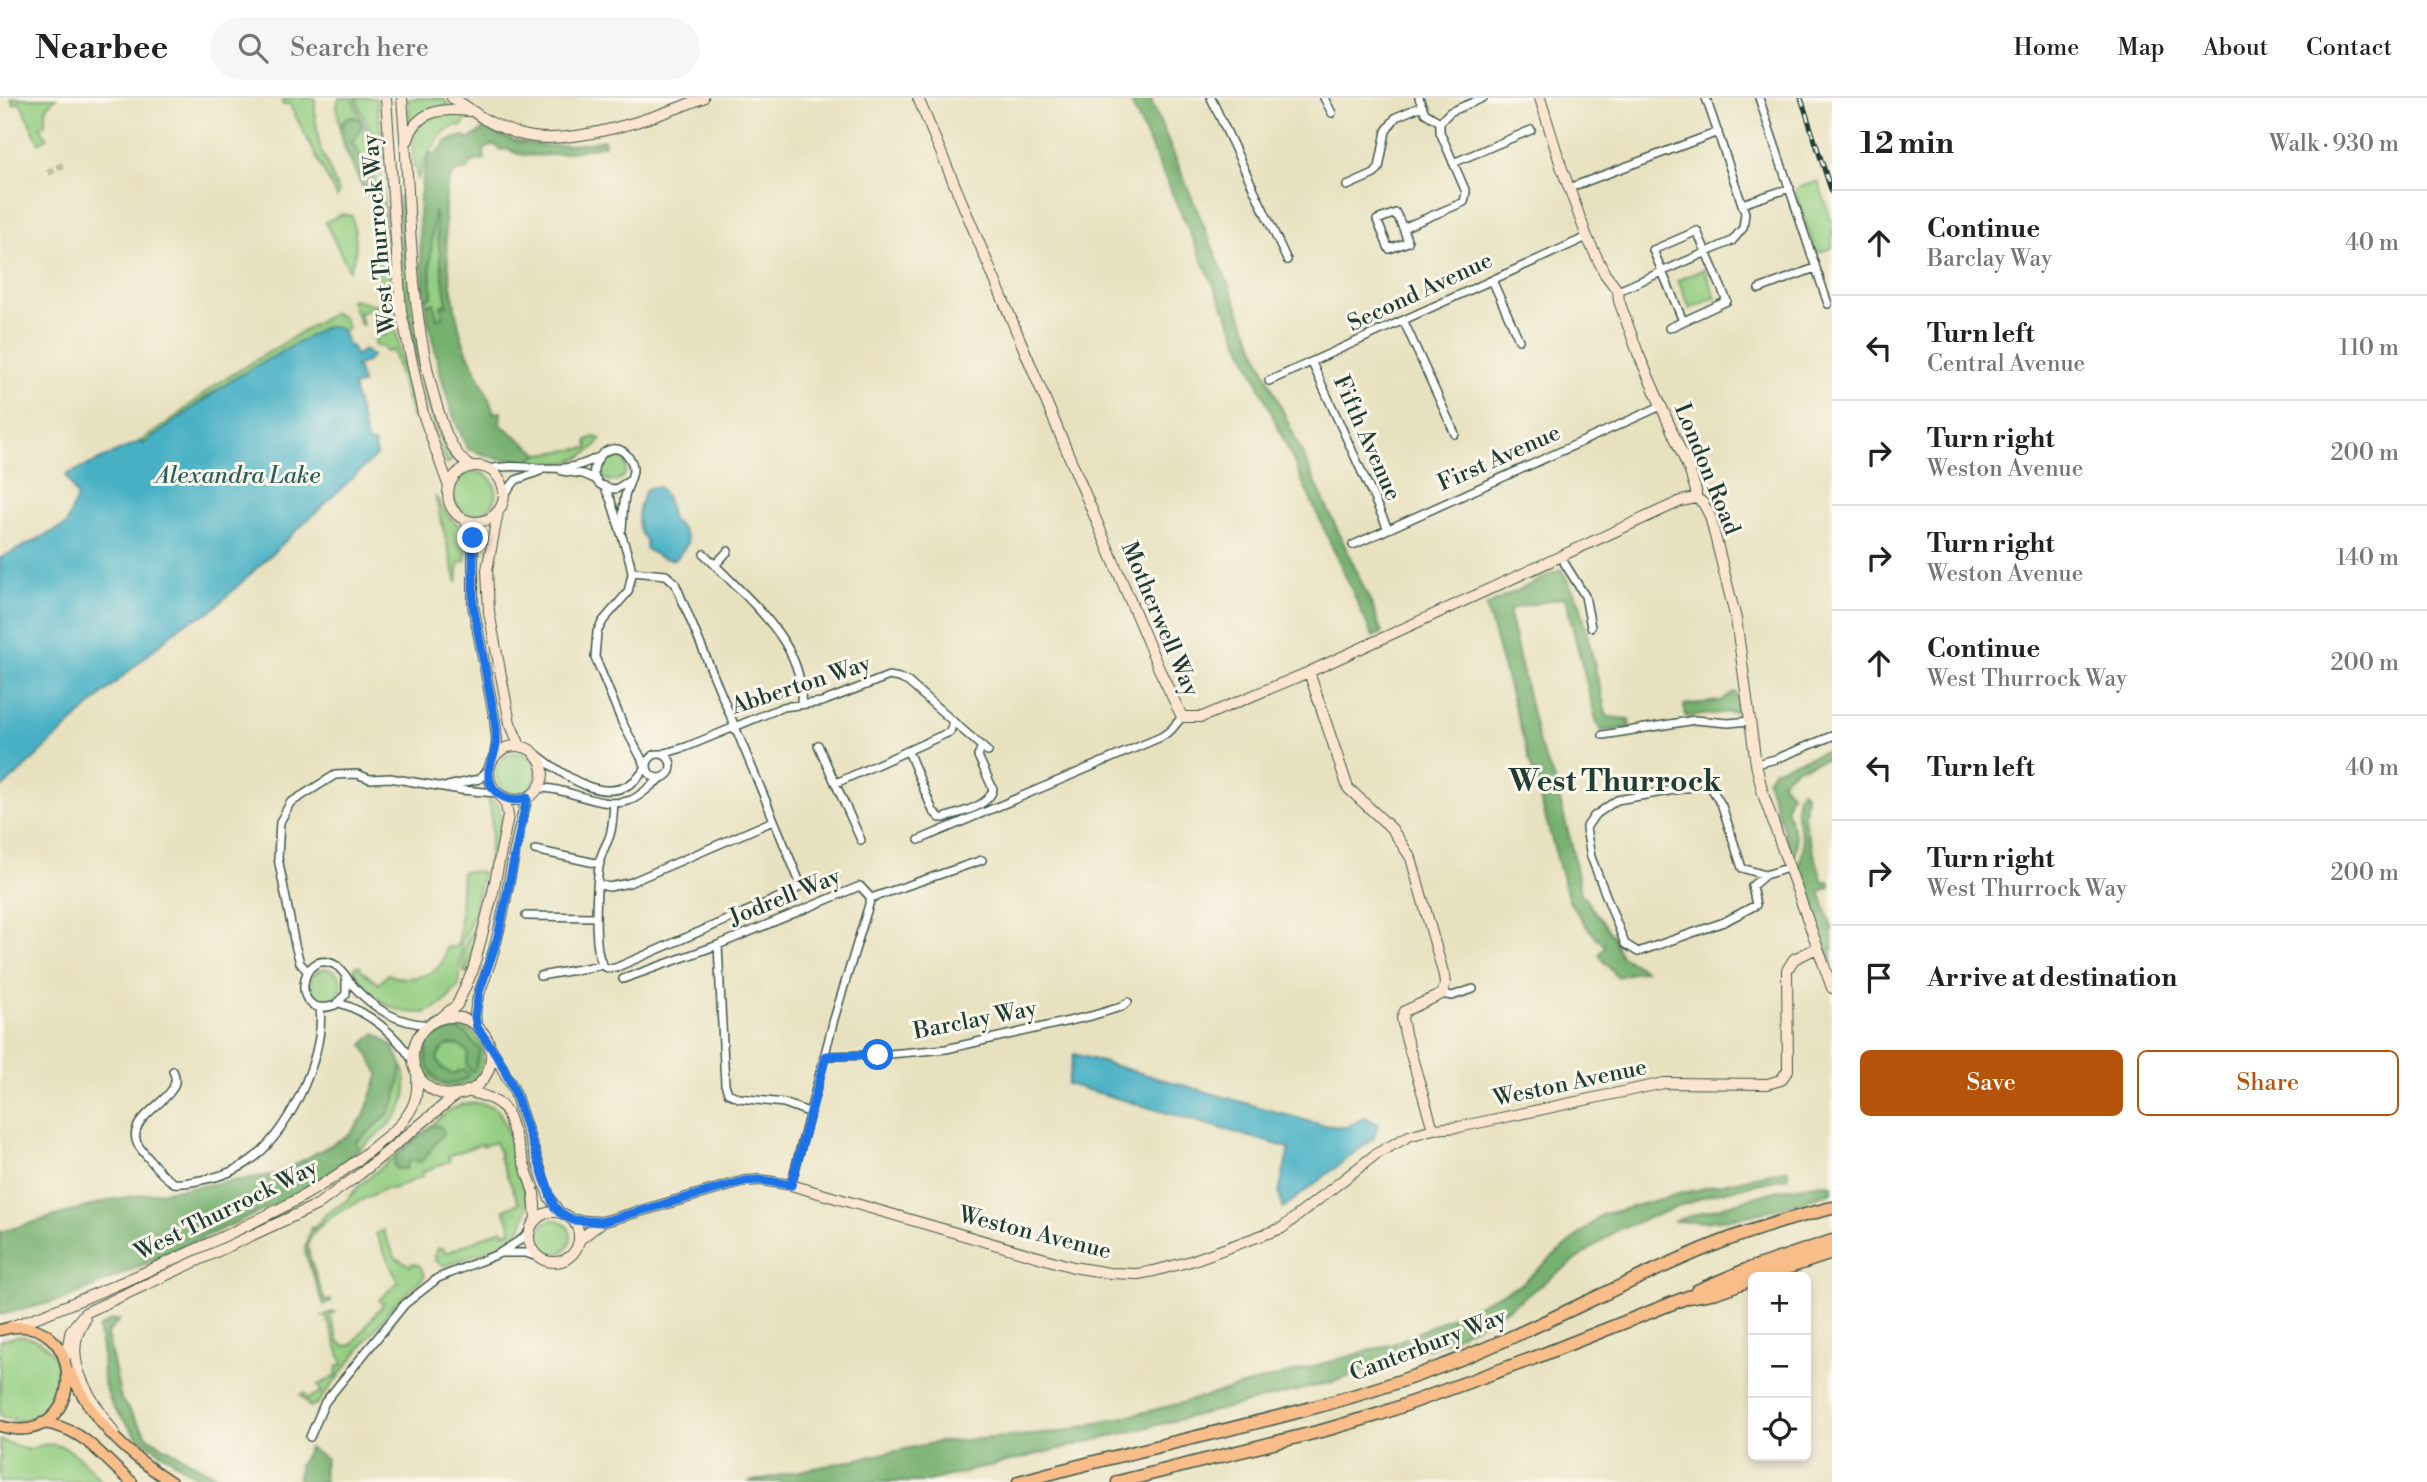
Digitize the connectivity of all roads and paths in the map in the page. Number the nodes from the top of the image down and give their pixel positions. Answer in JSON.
{"nodes":[{"id":1,"x":386,"y":98,"type":"edge"},
{"id":2,"x":402,"y":98,"type":"edge"},
{"id":3,"x":703,"y":98,"type":"edge"},
{"id":4,"x":918,"y":98,"type":"edge"},
{"id":5,"x":1211,"y":98,"type":"edge"},
{"id":6,"x":1324,"y":98,"type":"edge"},
{"id":7,"x":1483,"y":98,"type":"edge"},
{"id":8,"x":1540,"y":98,"type":"edge"},
{"id":9,"x":1706,"y":98,"type":"edge"},
{"id":10,"x":1759,"y":98,"type":"edge"},
{"id":11,"x":456,"y":99,"type":"edge"},
{"id":12,"x":1420,"y":102,"type":"edge"},
{"id":13,"x":473,"y":112,"type":"junction"},
{"id":14,"x":1332,"y":113,"type":"dead end"},
{"id":15,"x":1440,"y":122,"type":"junction"},
{"id":16,"x":1531,"y":130,"type":"dead end"},
{"id":17,"x":1718,"y":132,"type":"junction"},
{"id":18,"x":406,"y":147,"type":"junction"},
{"id":19,"x":1453,"y":163,"type":"junction"},
{"id":20,"x":1347,"y":186,"type":"dead end"},
{"id":21,"x":1569,"y":188,"type":"junction"},
{"id":22,"x":1790,"y":188,"type":"junction"},
{"id":23,"x":1742,"y":204,"type":"junction"},
{"id":24,"x":1403,"y":228,"type":"junction"},
{"id":25,"x":1587,"y":237,"type":"junction"},
{"id":26,"x":1706,"y":251,"type":"junction"},
{"id":27,"x":1287,"y":260,"type":"dead end"},
{"id":28,"x":1815,"y":268,"type":"junction"},
{"id":29,"x":1661,"y":270,"type":"junction"},
{"id":30,"x":1492,"y":279,"type":"junction"},
{"id":31,"x":1759,"y":289,"type":"dead end"},
{"id":32,"x":1618,"y":291,"type":"junction"},
{"id":33,"x":1828,"y":304,"type":"dead end"},
{"id":34,"x":1683,"y":321,"type":"junction"},
{"id":35,"x":1404,"y":322,"type":"junction"},
{"id":36,"x":1669,"y":328,"type":"dead end"},
{"id":37,"x":1519,"y":340,"type":"dead end"},
{"id":38,"x":1312,"y":363,"type":"junction"},
{"id":39,"x":1269,"y":381,"type":"dead end"},
{"id":40,"x":1661,"y":406,"type":"junction"},
{"id":41,"x":1455,"y":434,"type":"dead end"},
{"id":42,"x":597,"y":458,"type":"junction"},
{"id":43,"x":470,"y":467,"type":"junction"},
{"id":44,"x":488,"y":469,"type":"junction"},
{"id":45,"x":544,"y":470,"type":"junction"},
{"id":46,"x":554,"y":470,"type":"junction"},
{"id":47,"x":597,"y":480,"type":"junction"},
{"id":48,"x":629,"y":481,"type":"junction"},
{"id":49,"x":604,"y":486,"type":"junction"},
{"id":50,"x":449,"y":487,"type":"junction"},
{"id":51,"x":504,"y":495,"type":"junction"},
{"id":52,"x":1696,"y":498,"type":"junction"},
{"id":53,"x":498,"y":512,"type":"junction"},
{"id":54,"x":466,"y":521,"type":"junction"},
{"id":55,"x":1388,"y":529,"type":"junction"},
{"id":56,"x":621,"y":533,"type":"junction"},
{"id":57,"x":1353,"y":545,"type":"dead end"},
{"id":58,"x":728,"y":551,"type":"dead end"},
{"id":59,"x":704,"y":554,"type":"dead end"},
{"id":60,"x":1560,"y":556,"type":"junction"},
{"id":61,"x":715,"y":565,"type":"junction"},
{"id":62,"x":632,"y":572,"type":"junction"},
{"id":63,"x":1591,"y":627,"type":"dead end"},
{"id":64,"x":1309,"y":672,"type":"junction"},
{"id":65,"x":800,"y":703,"type":"junction"},
{"id":66,"x":1182,"y":717,"type":"junction"},
{"id":67,"x":953,"y":721,"type":"junction"},
{"id":68,"x":1750,"y":721,"type":"junction"},
{"id":69,"x":734,"y":726,"type":"junction"},
{"id":70,"x":629,"y":734,"type":"junction"},
{"id":71,"x":1603,"y":735,"type":"dead end"},
{"id":72,"x":1832,"y":736,"type":"edge"},
{"id":73,"x":818,"y":745,"type":"dead end"},
{"id":74,"x":520,"y":746,"type":"junction"},
{"id":75,"x":685,"y":747,"type":"junction"},
{"id":76,"x":908,"y":751,"type":"junction"},
{"id":77,"x":535,"y":753,"type":"junction"},
{"id":78,"x":658,"y":754,"type":"junction"},
{"id":79,"x":495,"y":756,"type":"junction"},
{"id":80,"x":1756,"y":764,"type":"junction"},
{"id":81,"x":646,"y":767,"type":"junction"},
{"id":82,"x":671,"y":768,"type":"junction"},
{"id":83,"x":489,"y":769,"type":"junction"},
{"id":84,"x":662,"y":778,"type":"junction"},
{"id":85,"x":835,"y":783,"type":"junction"},
{"id":86,"x":447,"y":786,"type":"junction"},
{"id":87,"x":539,"y":788,"type":"junction"},
{"id":88,"x":498,"y":794,"type":"junction"},
{"id":89,"x":527,"y":798,"type":"junction"},
{"id":90,"x":614,"y":803,"type":"junction"},
{"id":91,"x":773,"y":821,"type":"junction"},
{"id":92,"x":861,"y":840,"type":"dead end"},
{"id":93,"x":919,"y":840,"type":"dead end"},
{"id":94,"x":535,"y":850,"type":"dead end"},
{"id":95,"x":982,"y":860,"type":"dead end"},
{"id":96,"x":600,"y":864,"type":"junction"},
{"id":97,"x":1788,"y":868,"type":"junction"},
{"id":98,"x":1765,"y":875,"type":"junction"},
{"id":99,"x":835,"y":876,"type":"dead end"},
{"id":100,"x":598,"y":884,"type":"junction"},
{"id":101,"x":801,"y":885,"type":"junction"},
{"id":102,"x":871,"y":898,"type":"junction"},
{"id":103,"x":526,"y":916,"type":"dead end"},
{"id":104,"x":596,"y":917,"type":"junction"},
{"id":105,"x":718,"y":945,"type":"junction"},
{"id":106,"x":1816,"y":948,"type":"junction"},
{"id":107,"x":603,"y":965,"type":"junction"},
{"id":108,"x":308,"y":971,"type":"junction"},
{"id":109,"x":540,"y":976,"type":"dead end"},
{"id":110,"x":346,"y":979,"type":"junction"},
{"id":111,"x":623,"y":979,"type":"dead end"},
{"id":112,"x":1832,"y":988,"type":"edge"},
{"id":113,"x":1473,"y":989,"type":"dead end"},
{"id":114,"x":1441,"y":994,"type":"junction"},
{"id":115,"x":1128,"y":1002,"type":"dead end"},
{"id":116,"x":339,"y":1003,"type":"junction"},
{"id":117,"x":320,"y":1007,"type":"junction"},
{"id":118,"x":441,"y":1019,"type":"junction"},
{"id":119,"x":429,"y":1024,"type":"junction"},
{"id":120,"x":477,"y":1027,"type":"junction"},
{"id":121,"x":488,"y":1042,"type":"junction"},
{"id":122,"x":826,"y":1056,"type":"junction"},
{"id":123,"x":413,"y":1061,"type":"junction"},
{"id":124,"x":173,"y":1071,"type":"dead end"},
{"id":125,"x":417,"y":1072,"type":"junction"},
{"id":126,"x":467,"y":1091,"type":"junction"},
{"id":127,"x":456,"y":1094,"type":"junction"},
{"id":128,"x":811,"y":1113,"type":"junction"},
{"id":129,"x":1433,"y":1129,"type":"junction"},
{"id":130,"x":791,"y":1185,"type":"junction"},
{"id":131,"x":1830,"y":1208,"type":"edge"},
{"id":132,"x":559,"y":1212,"type":"junction"},
{"id":133,"x":536,"y":1220,"type":"junction"},
{"id":134,"x":573,"y":1220,"type":"junction"},
{"id":135,"x":602,"y":1222,"type":"junction"},
{"id":136,"x":530,"y":1230,"type":"junction"},
{"id":137,"x":579,"y":1240,"type":"junction"},
{"id":138,"x":1832,"y":1241,"type":"edge"},
{"id":139,"x":1832,"y":1253,"type":"edge"},
{"id":140,"x":498,"y":1254,"type":"junction"},
{"id":141,"x":540,"y":1258,"type":"junction"},
{"id":142,"x":1774,"y":1272,"type":"edge"},
{"id":143,"x":1748,"y":1281,"type":"edge"},
{"id":144,"x":1688,"y":1297,"type":"junction"},
{"id":145,"x":100,"y":1305,"type":"junction"},
{"id":146,"x":2,"y":1330,"type":"edge"},
{"id":147,"x":66,"y":1361,"type":"junction"},
{"id":148,"x":42,"y":1423,"type":"junction"},
{"id":149,"x":0,"y":1426,"type":"edge"},
{"id":150,"x":310,"y":1437,"type":"dead end"},
{"id":151,"x":124,"y":1447,"type":"junction"},
{"id":152,"x":132,"y":1482,"type":"edge"},
{"id":153,"x":171,"y":1482,"type":"edge"},
{"id":154,"x":1019,"y":1482,"type":"edge"},
{"id":155,"x":1118,"y":1482,"type":"edge"}],
"edges":[{"from":1,"to":50,"type":"street","name":"West Thurrock Way"},
{"from":2,"to":18,"type":"street","name":"West Thurrock Way"},
{"from":3,"to":13,"type":"street"},
{"from":4,"to":66,"type":"street","name":"Motherwell Way"},
{"from":5,"to":27,"type":"street"},
{"from":6,"to":14,"type":"street"},
{"from":7,"to":15,"type":"street"},
{"from":8,"to":21,"type":"street","name":"London Road"},
{"from":9,"to":17,"type":"street"},
{"from":10,"to":22,"type":"street"},
{"from":11,"to":13,"type":"street"},
{"from":12,"to":15,"type":"street"},
{"from":12,"to":20,"type":"street"},
{"from":13,"to":18,"type":"street"},
{"from":15,"to":19,"type":"street"},
{"from":16,"to":19,"type":"street"},
{"from":17,"to":21,"type":"street"},
{"from":17,"to":23,"type":"street"},
{"from":18,"to":43,"type":"street","name":"West Thurrock Way"},
{"from":19,"to":24,"type":"street"},
{"from":21,"to":25,"type":"street","name":"London Road"},
{"from":22,"to":23,"type":"street"},
{"from":22,"to":28,"type":"street"},
{"from":23,"to":26,"type":"street"},
{"from":24,"to":24,"type":"street"},
{"from":25,"to":30,"type":"street","name":"Second Avenue"},
{"from":25,"to":32,"type":"street","name":"London Road"},
{"from":26,"to":29,"type":"street"},
{"from":26,"to":29,"type":"street"},
{"from":26,"to":34,"type":"street"},
{"from":28,"to":31,"type":"street"},
{"from":28,"to":33,"type":"street"},
{"from":29,"to":32,"type":"street"},
{"from":29,"to":34,"type":"street"},
{"from":30,"to":35,"type":"street","name":"Second Avenue"},
{"from":30,"to":37,"type":"street"},
{"from":32,"to":40,"type":"street","name":"London Road"},
{"from":34,"to":36,"type":"street"},
{"from":35,"to":38,"type":"street","name":"Second Avenue"},
{"from":35,"to":41,"type":"street"},
{"from":38,"to":39,"type":"street","name":"Second Avenue"},
{"from":38,"to":55,"type":"street","name":"Fifth Avenue"},
{"from":40,"to":52,"type":"street","name":"London Road"},
{"from":40,"to":55,"type":"street","name":"First Avenue"},
{"from":42,"to":46,"type":"street"},
{"from":42,"to":47,"type":"street"},
{"from":42,"to":48,"type":"street"},
{"from":43,"to":44,"type":"street"},
{"from":43,"to":50,"type":"street"},
{"from":44,"to":45,"type":"street"},
{"from":44,"to":51,"type":"street"},
{"from":45,"to":46,"type":"street"},
{"from":45,"to":51,"type":"street"},
{"from":46,"to":47,"type":"street"},
{"from":47,"to":49,"type":"street"},
{"from":48,"to":49,"type":"street"},
{"from":48,"to":56,"type":"street"},
{"from":49,"to":56,"type":"street"},
{"from":50,"to":54,"type":"street"},
{"from":51,"to":53,"type":"street"},
{"from":52,"to":60,"type":"street","name":"Motherwell Way"},
{"from":52,"to":68,"type":"street","name":"London Road"},
{"from":53,"to":54,"type":"street"},
{"from":53,"to":74,"type":"street"},
{"from":54,"to":79,"type":"street"},
{"from":55,"to":57,"type":"street","name":"First Avenue"},
{"from":56,"to":62,"type":"street"},
{"from":58,"to":61,"type":"street"},
{"from":59,"to":61,"type":"street"},
{"from":60,"to":63,"type":"street"},
{"from":60,"to":64,"type":"street","name":"Motherwell Way"},
{"from":61,"to":65,"type":"street"},
{"from":62,"to":69,"type":"street"},
{"from":62,"to":70,"type":"street"},
{"from":64,"to":66,"type":"street","name":"Motherwell Way"},
{"from":64,"to":114,"type":"street"},
{"from":65,"to":67,"type":"street","name":"Abberton Way"},
{"from":65,"to":69,"type":"street","name":"Abberton Way"},
{"from":66,"to":93,"type":"street"},
{"from":67,"to":76,"type":"street"},
{"from":67,"to":76,"type":"street","name":"Abberton Way"},
{"from":68,"to":71,"type":"street"},
{"from":68,"to":80,"type":"street","name":"London Road"},
{"from":69,"to":75,"type":"street","name":"Abberton Way"},
{"from":69,"to":91,"type":"street"},
{"from":70,"to":78,"type":"street"},
{"from":70,"to":81,"type":"street"},
{"from":72,"to":80,"type":"street"},
{"from":73,"to":85,"type":"street"},
{"from":74,"to":77,"type":"street"},
{"from":74,"to":79,"type":"street"},
{"from":75,"to":78,"type":"street","name":"Abberton Way"},
{"from":75,"to":82,"type":"street"},
{"from":76,"to":85,"type":"street"},
{"from":77,"to":81,"type":"street"},
{"from":77,"to":87,"type":"street"},
{"from":78,"to":81,"type":"street"},
{"from":78,"to":82,"type":"street"},
{"from":79,"to":83,"type":"street"},
{"from":80,"to":97,"type":"street","name":"London Road"},
{"from":81,"to":84,"type":"street"},
{"from":82,"to":84,"type":"street"},
{"from":83,"to":86,"type":"street"},
{"from":83,"to":88,"type":"street"},
{"from":84,"to":90,"type":"street"},
{"from":85,"to":92,"type":"street"},
{"from":86,"to":88,"type":"street"},
{"from":86,"to":108,"type":"street"},
{"from":87,"to":89,"type":"street"},
{"from":87,"to":90,"type":"street"},
{"from":88,"to":89,"type":"street"},
{"from":88,"to":118,"type":"street"},
{"from":89,"to":120,"type":"street"},
{"from":90,"to":96,"type":"street"},
{"from":91,"to":100,"type":"street"},
{"from":91,"to":101,"type":"street"},
{"from":94,"to":96,"type":"street"},
{"from":95,"to":102,"type":"street","name":"Jodrell Way"},
{"from":96,"to":100,"type":"street"},
{"from":97,"to":98,"type":"street"},
{"from":97,"to":106,"type":"street","name":"London Road"},
{"from":98,"to":98,"type":"street"},
{"from":99,"to":101,"type":"street"},
{"from":100,"to":104,"type":"street"},
{"from":101,"to":107,"type":"street"},
{"from":102,"to":105,"type":"street","name":"Jodrell Way"},
{"from":102,"to":122,"type":"street"},
{"from":103,"to":104,"type":"street"},
{"from":104,"to":107,"type":"street"},
{"from":105,"to":111,"type":"street"},
{"from":105,"to":128,"type":"street"},
{"from":106,"to":112,"type":"street","name":"London Road"},
{"from":106,"to":129,"type":"street","name":"Weston Avenue"},
{"from":107,"to":109,"type":"street"},
{"from":108,"to":110,"type":"street"},
{"from":108,"to":117,"type":"street"},
{"from":110,"to":116,"type":"street"},
{"from":110,"to":119,"type":"street"},
{"from":113,"to":114,"type":"street"},
{"from":114,"to":129,"type":"street"},
{"from":115,"to":122,"type":"street","name":"Barclay Way"},
{"from":116,"to":117,"type":"street"},
{"from":116,"to":123,"type":"street"},
{"from":117,"to":124,"type":"street"},
{"from":118,"to":119,"type":"street"},
{"from":118,"to":120,"type":"street"},
{"from":119,"to":123,"type":"street"},
{"from":120,"to":121,"type":"street"},
{"from":121,"to":126,"type":"street"},
{"from":121,"to":132,"type":"street"},
{"from":122,"to":128,"type":"street"},
{"from":123,"to":125,"type":"street"},
{"from":125,"to":127,"type":"street"},
{"from":125,"to":146,"type":"street","name":"West Thurrock Way"},
{"from":126,"to":127,"type":"street"},
{"from":126,"to":133,"type":"street"},
{"from":127,"to":145,"type":"street","name":"West Thurrock Way"},
{"from":128,"to":130,"type":"street"},
{"from":129,"to":130,"type":"street","name":"Weston Avenue"},
{"from":130,"to":135,"type":"street","name":"Weston Avenue"},
{"from":131,"to":154,"type":"highway","name":"Canterbury Way"},
{"from":132,"to":133,"type":"street"},
{"from":132,"to":134,"type":"street"},
{"from":133,"to":136,"type":"street"},
{"from":134,"to":135,"type":"street","name":"Weston Avenue"},
{"from":134,"to":137,"type":"street"},
{"from":135,"to":137,"type":"street","name":"Weston Avenue"},
{"from":136,"to":140,"type":"street"},
{"from":136,"to":141,"type":"street"},
{"from":137,"to":141,"type":"street"},
{"from":138,"to":144,"type":"highway","name":"Canterbury Way"},
{"from":139,"to":142,"type":"highway"},
{"from":140,"to":141,"type":"street"},
{"from":140,"to":150,"type":"street"},
{"from":143,"to":144,"type":"highway","name":"Canterbury Way"},
{"from":144,"to":155,"type":"highway","name":"Canterbury Way"},
{"from":145,"to":147,"type":"street","name":"West Thurrock Way"},
{"from":145,"to":151,"type":"street"},
{"from":146,"to":147,"type":"main road"},
{"from":147,"to":148,"type":"main road"},
{"from":147,"to":151,"type":"main road"},
{"from":148,"to":149,"type":"main road"},
{"from":148,"to":152,"type":"main road"},
{"from":151,"to":153,"type":"main road"}]}
